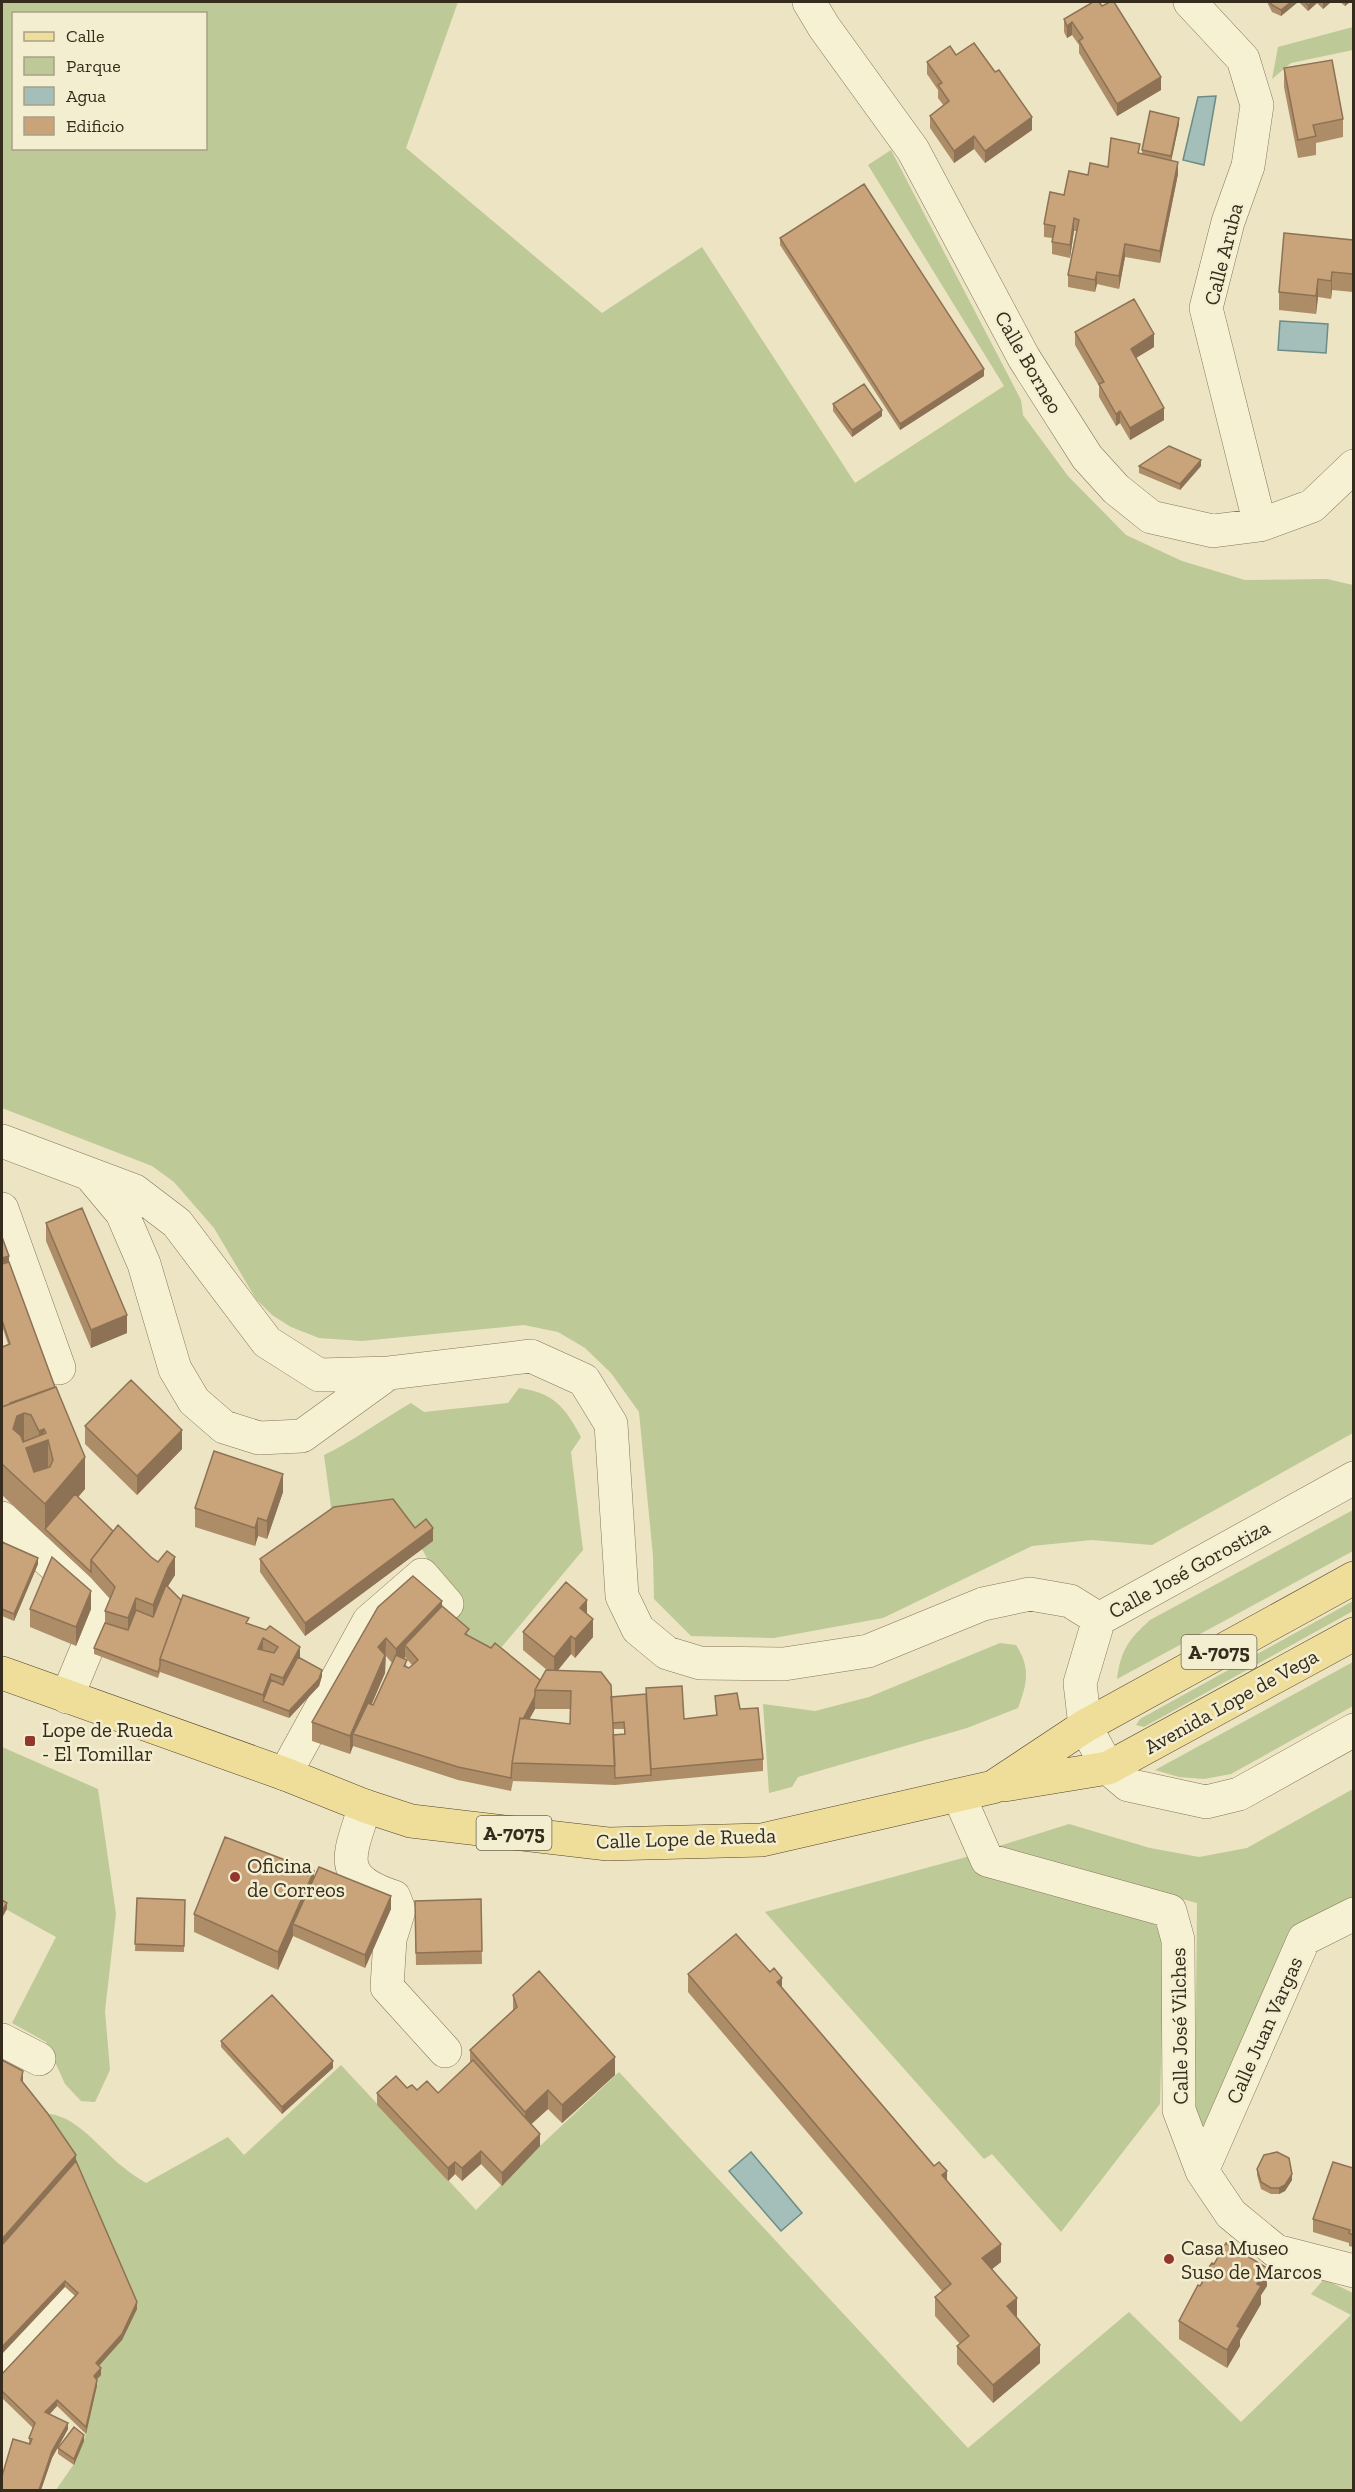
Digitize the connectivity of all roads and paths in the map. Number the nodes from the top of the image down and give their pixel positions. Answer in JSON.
{"nodes":[{"id":1,"x":808,"y":2,"type":"edge"},
{"id":2,"x":1190,"y":2,"type":"edge"},
{"id":3,"x":1353,"y":466,"type":"edge"},
{"id":4,"x":1260,"y":525,"type":"junction"},
{"id":5,"x":2,"y":1141,"type":"edge"},
{"id":6,"x":88,"y":1172,"type":"junction"},
{"id":7,"x":2,"y":1209,"type":"edge"},
{"id":8,"x":59,"y":1368,"type":"dead end"},
{"id":9,"x":389,"y":1373,"type":"junction"},
{"id":10,"x":1353,"y":1478,"type":"edge"},
{"id":11,"x":2,"y":1518,"type":"edge"},
{"id":12,"x":1353,"y":1578,"type":"edge"},
{"id":13,"x":447,"y":1604,"type":"dead end"},
{"id":14,"x":1099,"y":1619,"type":"junction"},
{"id":15,"x":1353,"y":1634,"type":"edge"},
{"id":16,"x":2,"y":1673,"type":"edge"},
{"id":17,"x":67,"y":1697,"type":"junction"},
{"id":18,"x":1085,"y":1726,"type":"junction"},
{"id":19,"x":1353,"y":1730,"type":"edge"},
{"id":20,"x":1108,"y":1768,"type":"junction"},
{"id":21,"x":285,"y":1774,"type":"junction"},
{"id":22,"x":993,"y":1787,"type":"junction"},
{"id":23,"x":958,"y":1796,"type":"junction"},
{"id":24,"x":365,"y":1806,"type":"junction"},
{"id":25,"x":1353,"y":1914,"type":"edge"},
{"id":26,"x":2,"y":2040,"type":"edge"},
{"id":27,"x":445,"y":2051,"type":"dead end"},
{"id":28,"x":39,"y":2059,"type":"dead end"},
{"id":29,"x":1202,"y":2171,"type":"junction"},
{"id":30,"x":1353,"y":2271,"type":"edge"},
{"id":31,"x":62,"y":2303,"type":"dead end"},
{"id":32,"x":2,"y":2367,"type":"edge"}],
"edges":[{"from":1,"to":4,"type":"street","name":"Calle Borneo"},
{"from":2,"to":4,"type":"street","name":"Calle Aruba"},
{"from":3,"to":4,"type":"street","name":"Calle Borneo"},
{"from":5,"to":6,"type":"street","name":"Calle José Gorostiza"},
{"from":6,"to":9,"type":"street","name":"Calle José Gorostiza"},
{"from":6,"to":9,"type":"street","name":"Calle José Gorostiza"},
{"from":7,"to":8,"type":"street"},
{"from":9,"to":14,"type":"street","name":"Calle José Gorostiza"},
{"from":10,"to":14,"type":"street","name":"Calle José Gorostiza"},
{"from":11,"to":17,"type":"street"},
{"from":12,"to":18,"type":"main road","number":"A-7075"},
{"from":13,"to":21,"type":"street"},
{"from":14,"to":18,"type":"street"},
{"from":15,"to":20,"type":"main road","name":"Avenida Lope de Vega","number":"A-7075"},
{"from":16,"to":17,"type":"main road","name":"Calle Lope de Rueda","number":"A-7075"},
{"from":17,"to":21,"type":"main road","name":"Calle Lope de Rueda","number":"A-7075"},
{"from":18,"to":20,"type":"street"},
{"from":18,"to":22,"type":"main road","name":"Calle Lope de Rueda","number":"A-7075"},
{"from":19,"to":20,"type":"street"},
{"from":20,"to":22,"type":"main road","name":"Avenida Lope de Vega","number":"A-7075"},
{"from":21,"to":24,"type":"main road","name":"Calle Lope de Rueda","number":"A-7075"},
{"from":22,"to":23,"type":"main road","name":"Calle Lope de Rueda","number":"A-7075"},
{"from":23,"to":24,"type":"main road","name":"Calle Lope de Rueda","number":"A-7075"},
{"from":23,"to":29,"type":"street","name":"Calle José Vilches"},
{"from":24,"to":27,"type":"street"},
{"from":25,"to":29,"type":"street","name":"Calle Juan Vargas"},
{"from":26,"to":28,"type":"street"},
{"from":29,"to":30,"type":"street","name":"Calle José Vilches"},
{"from":31,"to":32,"type":"street"}]}
